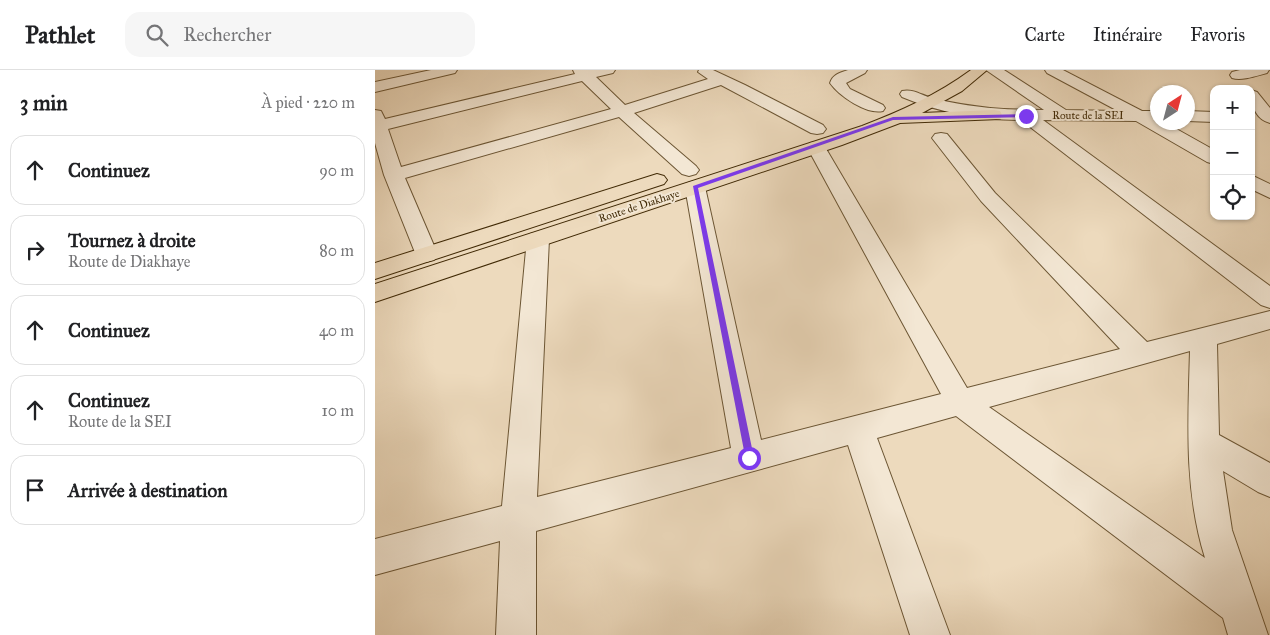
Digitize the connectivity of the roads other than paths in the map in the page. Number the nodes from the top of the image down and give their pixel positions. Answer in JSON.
{"nodes":[{"id":1,"x":450,"y":70,"type":"edge"},
{"id":2,"x":608,"y":70,"type":"edge"},
{"id":3,"x":699,"y":70,"type":"edge"},
{"id":4,"x":859,"y":70,"type":"edge"},
{"id":5,"x":980,"y":70,"type":"edge"},
{"id":6,"x":995,"y":70,"type":"edge"},
{"id":7,"x":1052,"y":70,"type":"edge"},
{"id":8,"x":1262,"y":70,"type":"edge"},
{"id":9,"x":583,"y":72,"type":"edge"},
{"id":10,"x":1234,"y":72,"type":"edge"},
{"id":11,"x":956,"y":77,"type":"edge"},
{"id":12,"x":721,"y":80,"type":"junction"},
{"id":13,"x":1244,"y":85,"type":"edge"},
{"id":14,"x":375,"y":87,"type":"edge"},
{"id":15,"x":1089,"y":90,"type":"junction"},
{"id":16,"x":908,"y":94,"type":"junction"},
{"id":17,"x":1037,"y":97,"type":"junction"},
{"id":18,"x":1255,"y":102,"type":"edge"},
{"id":19,"x":930,"y":103,"type":"junction"},
{"id":20,"x":622,"y":111,"type":"junction"},
{"id":21,"x":885,"y":114,"type":"junction"},
{"id":22,"x":994,"y":116,"type":"junction"},
{"id":23,"x":1026,"y":116,"type":"junction"},
{"id":24,"x":1063,"y":116,"type":"junction"},
{"id":25,"x":1149,"y":116,"type":"edge"},
{"id":26,"x":1195,"y":116,"type":"edge"},
{"id":27,"x":1210,"y":117,"type":"edge"},
{"id":28,"x":1265,"y":118,"type":"edge"},
{"id":29,"x":377,"y":121,"type":"edge"},
{"id":30,"x":817,"y":138,"type":"junction"},
{"id":31,"x":941,"y":138,"type":"dead end"},
{"id":32,"x":744,"y":152,"type":"dead end"},
{"id":33,"x":1210,"y":155,"type":"edge"},
{"id":34,"x":697,"y":174,"type":"junction"},
{"id":35,"x":394,"y":175,"type":"junction"},
{"id":36,"x":1255,"y":183,"type":"edge"},
{"id":37,"x":1270,"y":192,"type":"edge"},
{"id":38,"x":538,"y":239,"type":"junction"},
{"id":39,"x":426,"y":255,"type":"junction"},
{"id":40,"x":375,"y":271,"type":"edge"},
{"id":41,"x":375,"y":294,"type":"edge"},
{"id":42,"x":1270,"y":299,"type":"edge"},
{"id":43,"x":1270,"y":320,"type":"edge"},
{"id":44,"x":1204,"y":338,"type":"junction"},
{"id":45,"x":1142,"y":354,"type":"junction"},
{"id":46,"x":960,"y":402,"type":"junction"},
{"id":47,"x":857,"y":430,"type":"junction"},
{"id":48,"x":1203,"y":442,"type":"junction"},
{"id":49,"x":749,"y":458,"type":"junction"},
{"id":50,"x":1270,"y":481,"type":"edge"},
{"id":51,"x":518,"y":519,"type":"junction"},
{"id":52,"x":375,"y":557,"type":"edge"},
{"id":53,"x":1243,"y":620,"type":"edge"},
{"id":54,"x":516,"y":635,"type":"edge"},
{"id":55,"x":930,"y":635,"type":"edge"}],
"edges":[{"from":1,"to":14,"type":"street"},
{"from":2,"to":9,"type":"street"},
{"from":3,"to":12,"type":"street"},
{"from":4,"to":21,"type":"street"},
{"from":5,"to":11,"type":"main road","name":"Route de Diakhaye"},
{"from":6,"to":17,"type":"street"},
{"from":7,"to":15,"type":"street"},
{"from":8,"to":10,"type":"street"},
{"from":9,"to":20,"type":"street"},
{"from":9,"to":29,"type":"street"},
{"from":10,"to":13,"type":"street"},
{"from":11,"to":16,"type":"main road","name":"Route de Diakhaye"},
{"from":11,"to":19,"type":"main road","name":"Route de Diakhaye"},
{"from":11,"to":22,"type":"main road"},
{"from":12,"to":20,"type":"street"},
{"from":12,"to":30,"type":"street"},
{"from":15,"to":17,"type":"street"},
{"from":15,"to":25,"type":"street"},
{"from":16,"to":19,"type":"street","name":"Route de la SEI"},
{"from":16,"to":21,"type":"main road","name":"Route de Diakhaye"},
{"from":17,"to":24,"type":"street"},
{"from":18,"to":28,"type":"street"},
{"from":19,"to":21,"type":"main road","name":"Route de Diakhaye"},
{"from":19,"to":22,"type":"street","name":"Route de la SEI"},
{"from":20,"to":34,"type":"street"},
{"from":20,"to":35,"type":"street"},
{"from":21,"to":22,"type":"main road"},
{"from":21,"to":30,"type":"main road","name":"Route de Diakhaye"},
{"from":22,"to":23,"type":"street","name":"Route de la SEI"},
{"from":23,"to":24,"type":"street","name":"Route de la SEI"},
{"from":23,"to":42,"type":"street"},
{"from":24,"to":25,"type":"street","name":"Route de la SEI"},
{"from":25,"to":33,"type":"street"},
{"from":26,"to":27,"type":"street"},
{"from":29,"to":35,"type":"street"},
{"from":30,"to":32,"type":"main road","name":"Route de Diakhaye"},
{"from":30,"to":34,"type":"main road","name":"Route de Diakhaye"},
{"from":30,"to":46,"type":"street"},
{"from":31,"to":45,"type":"street"},
{"from":34,"to":38,"type":"main road","name":"Route de Diakhaye"},
{"from":34,"to":39,"type":"main road","name":"Route de Diakhaye"},
{"from":34,"to":49,"type":"street"},
{"from":35,"to":39,"type":"street"},
{"from":36,"to":37,"type":"street"},
{"from":38,"to":41,"type":"main road","name":"Route de Diakhaye"},
{"from":38,"to":51,"type":"street"},
{"from":39,"to":40,"type":"main road","name":"Route de Diakhaye"},
{"from":43,"to":44,"type":"street"},
{"from":44,"to":45,"type":"street"},
{"from":44,"to":48,"type":"street"},
{"from":45,"to":46,"type":"street"},
{"from":46,"to":47,"type":"street"},
{"from":46,"to":53,"type":"street"},
{"from":47,"to":49,"type":"street"},
{"from":47,"to":55,"type":"street"},
{"from":48,"to":50,"type":"street"},
{"from":48,"to":53,"type":"street"},
{"from":49,"to":51,"type":"street"},
{"from":51,"to":52,"type":"street"},
{"from":51,"to":54,"type":"street"}]}
